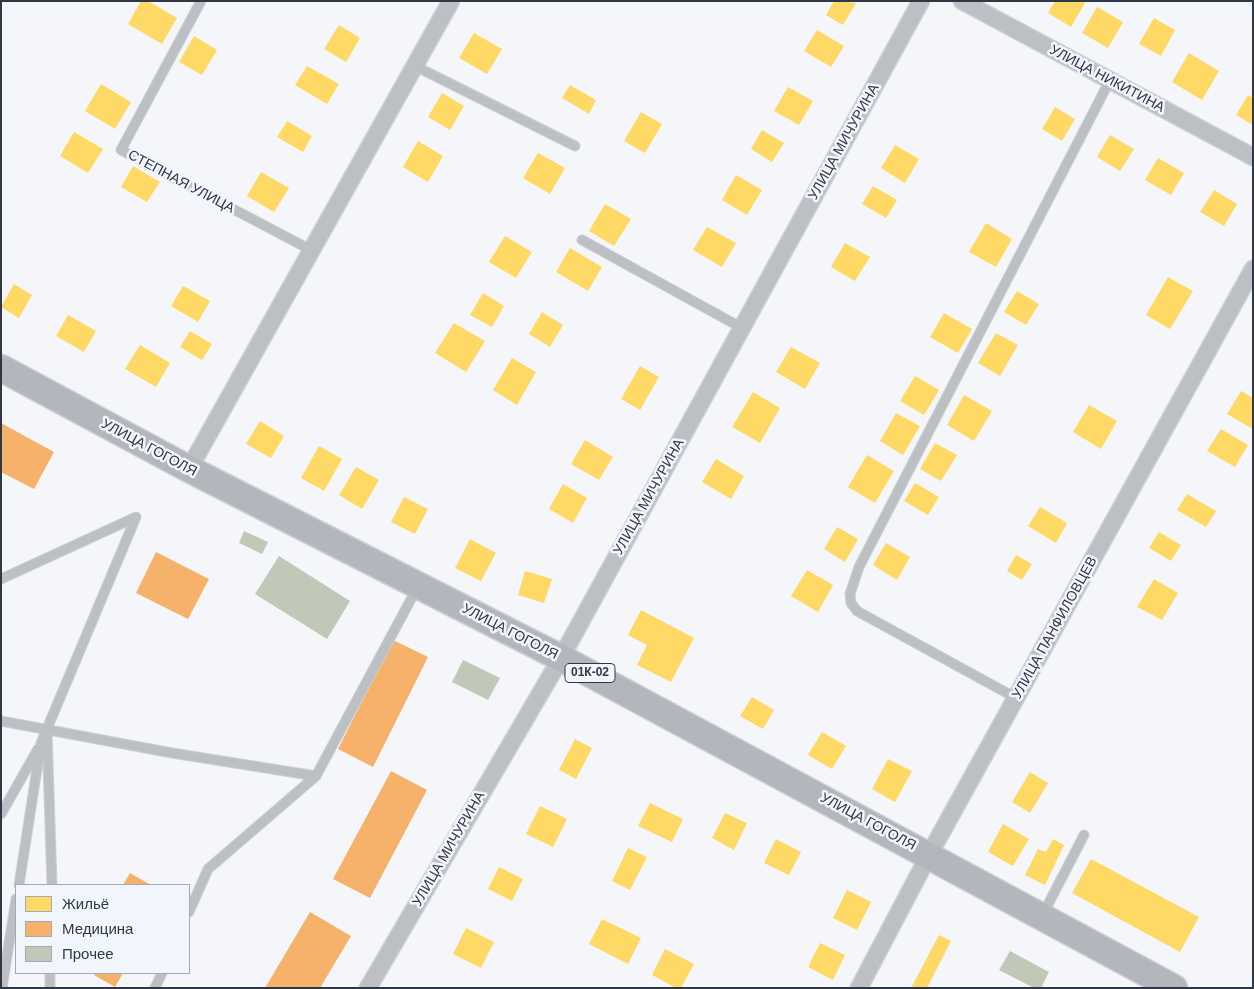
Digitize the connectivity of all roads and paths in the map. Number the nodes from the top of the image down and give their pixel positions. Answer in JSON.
{"nodes":[{"id":1,"x":200,"y":1,"type":"edge"},
{"id":2,"x":451,"y":1,"type":"edge"},
{"id":3,"x":920,"y":1,"type":"edge"},
{"id":4,"x":962,"y":1,"type":"edge"},
{"id":5,"x":415,"y":66,"type":"junction"},
{"id":6,"x":1110,"y":80,"type":"junction"},
{"id":7,"x":574,"y":146,"type":"dead end"},
{"id":8,"x":1253,"y":157,"type":"edge"},
{"id":9,"x":582,"y":240,"type":"dead end"},
{"id":10,"x":311,"y":250,"type":"junction"},
{"id":11,"x":1253,"y":269,"type":"edge"},
{"id":12,"x":742,"y":328,"type":"junction"},
{"id":13,"x":1,"y":368,"type":"edge"},
{"id":14,"x":188,"y":469,"type":"junction"},
{"id":15,"x":1,"y":579,"type":"edge"},
{"id":16,"x":418,"y":586,"type":"junction"},
{"id":17,"x":561,"y":658,"type":"junction"},
{"id":18,"x":1016,"y":698,"type":"junction"},
{"id":19,"x":1,"y":721,"type":"edge"},
{"id":20,"x":47,"y":729,"type":"junction"},
{"id":21,"x":41,"y":743,"type":"junction"},
{"id":22,"x":316,"y":776,"type":"junction"},
{"id":23,"x":1,"y":814,"type":"edge"},
{"id":24,"x":1084,"y":835,"type":"dead end"},
{"id":25,"x":929,"y":855,"type":"junction"},
{"id":26,"x":18,"y":884,"type":"edge"},
{"id":27,"x":52,"y":884,"type":"edge"},
{"id":28,"x":15,"y":906,"type":"edge"},
{"id":29,"x":190,"y":910,"type":"edge"},
{"id":30,"x":1042,"y":916,"type":"junction"},
{"id":31,"x":50,"y":974,"type":"edge"},
{"id":32,"x":162,"y":974,"type":"edge"},
{"id":33,"x":2,"y":988,"type":"edge"},
{"id":34,"x":50,"y":988,"type":"edge"},
{"id":35,"x":156,"y":988,"type":"edge"},
{"id":36,"x":368,"y":988,"type":"edge"},
{"id":37,"x":859,"y":988,"type":"edge"},
{"id":38,"x":1174,"y":988,"type":"edge"}],
"edges":[{"from":1,"to":10,"type":"lane","name":"СТЕПНАЯ УЛИЦА"},
{"from":2,"to":5,"type":"street"},
{"from":3,"to":12,"type":"street","name":"УЛИЦА МИЧУРИНА"},
{"from":4,"to":6,"type":"street","name":"УЛИЦА НИКИТИНА"},
{"from":5,"to":7,"type":"lane"},
{"from":5,"to":10,"type":"street"},
{"from":6,"to":8,"type":"street","name":"УЛИЦА НИКИТИНА"},
{"from":6,"to":18,"type":"lane"},
{"from":9,"to":12,"type":"lane"},
{"from":10,"to":14,"type":"street"},
{"from":11,"to":18,"type":"street","name":"УЛИЦА ПАНФИЛОВЦЕВ"},
{"from":12,"to":17,"type":"street","name":"УЛИЦА МИЧУРИНА"},
{"from":13,"to":14,"type":"main road","name":"УЛИЦА ГОГОЛЯ","number":"01К-02"},
{"from":14,"to":16,"type":"main road","name":"УЛИЦА ГОГОЛЯ","number":"01К-02"},
{"from":15,"to":20,"type":"lane"},
{"from":16,"to":17,"type":"main road","name":"УЛИЦА ГОГОЛЯ","number":"01К-02"},
{"from":16,"to":22,"type":"lane"},
{"from":17,"to":25,"type":"main road","name":"УЛИЦА ГОГОЛЯ","number":"01К-02"},
{"from":17,"to":36,"type":"street","name":"УЛИЦА МИЧУРИНА"},
{"from":18,"to":25,"type":"street","name":"УЛИЦА ПАНФИЛОВЦЕВ"},
{"from":19,"to":20,"type":"lane"},
{"from":20,"to":21,"type":"lane"},
{"from":20,"to":22,"type":"lane"},
{"from":20,"to":27,"type":"lane"},
{"from":21,"to":23,"type":"lane"},
{"from":21,"to":26,"type":"lane"},
{"from":22,"to":29,"type":"lane"},
{"from":24,"to":30,"type":"lane"},
{"from":25,"to":30,"type":"main road","name":"УЛИЦА ГОГОЛЯ","number":"01К-02"},
{"from":25,"to":37,"type":"street","name":"УЛИЦА ПАНФИЛОВЦЕВ"},
{"from":28,"to":33,"type":"lane"},
{"from":30,"to":38,"type":"main road","name":"УЛИЦА ГОГОЛЯ","number":"01К-02"},
{"from":31,"to":34,"type":"lane"},
{"from":32,"to":35,"type":"lane"}]}
